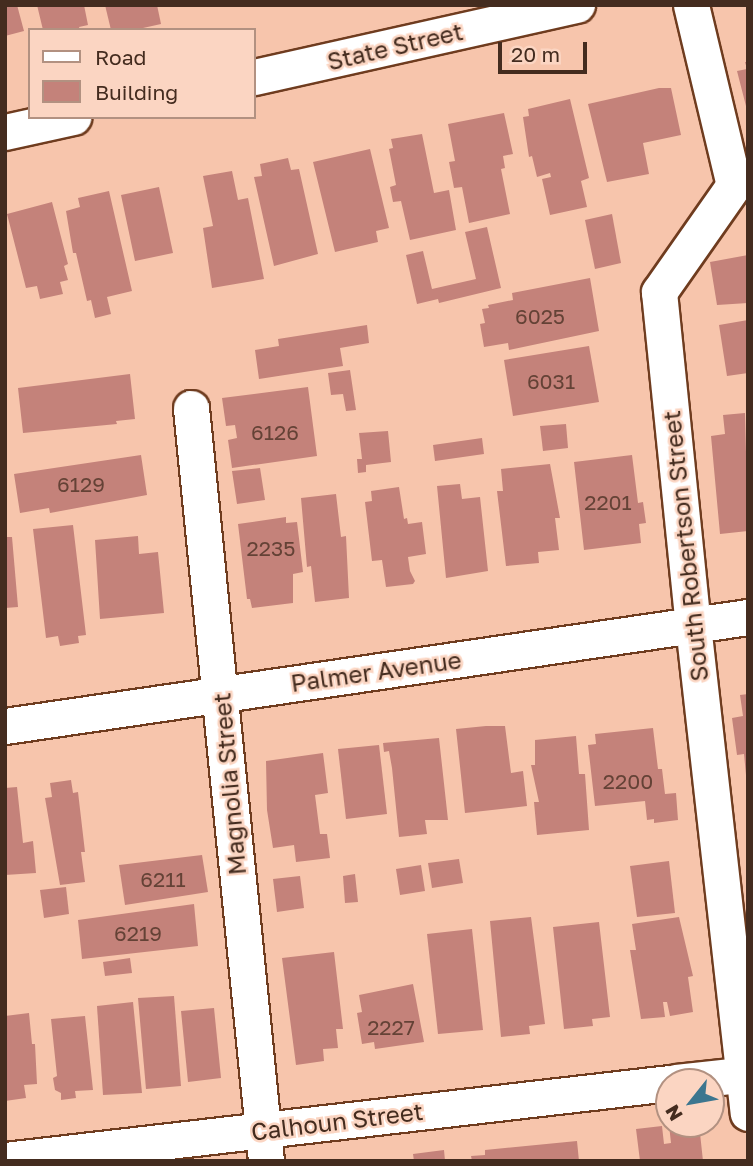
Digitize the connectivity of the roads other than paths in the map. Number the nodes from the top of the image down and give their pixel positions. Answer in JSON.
{"nodes":[{"id":1,"x":577,"y":5,"type":"edge"},
{"id":2,"x":691,"y":5,"type":"edge"},
{"id":3,"x":256,"y":77,"type":"edge"},
{"id":4,"x":64,"y":119,"type":"edge"},
{"id":5,"x":5,"y":132,"type":"edge"},
{"id":6,"x":191,"y":408,"type":"dead end"},
{"id":7,"x":748,"y":617,"type":"edge"},
{"id":8,"x":693,"y":625,"type":"junction"},
{"id":9,"x":221,"y":694,"type":"junction"},
{"id":10,"x":5,"y":726,"type":"edge"},
{"id":11,"x":746,"y":1074,"type":"edge"},
{"id":12,"x":725,"y":1076,"type":"edge"},
{"id":13,"x":655,"y":1085,"type":"edge"},
{"id":14,"x":748,"y":1113,"type":"edge"},
{"id":15,"x":264,"y":1145,"type":"edge"},
{"id":16,"x":5,"y":1160,"type":"edge"}],
"edges":[{"from":1,"to":3,"type":"street","name":"State Street"},
{"from":2,"to":8,"type":"street","name":"South Robertson Street"},
{"from":4,"to":5,"type":"street"},
{"from":6,"to":9,"type":"street","name":"Magnolia Street"},
{"from":7,"to":8,"type":"street","name":"Palmer Avenue"},
{"from":8,"to":9,"type":"street","name":"Palmer Avenue"},
{"from":8,"to":11,"type":"street","name":"South Robertson Street"},
{"from":9,"to":10,"type":"street","name":"Palmer Avenue"},
{"from":9,"to":15,"type":"street","name":"Magnolia Street"},
{"from":11,"to":12,"type":"street"},
{"from":11,"to":14,"type":"street","name":"South Robertson Street"},
{"from":13,"to":15,"type":"street","name":"Calhoun Street"},
{"from":15,"to":16,"type":"street","name":"Calhoun Street"}]}
